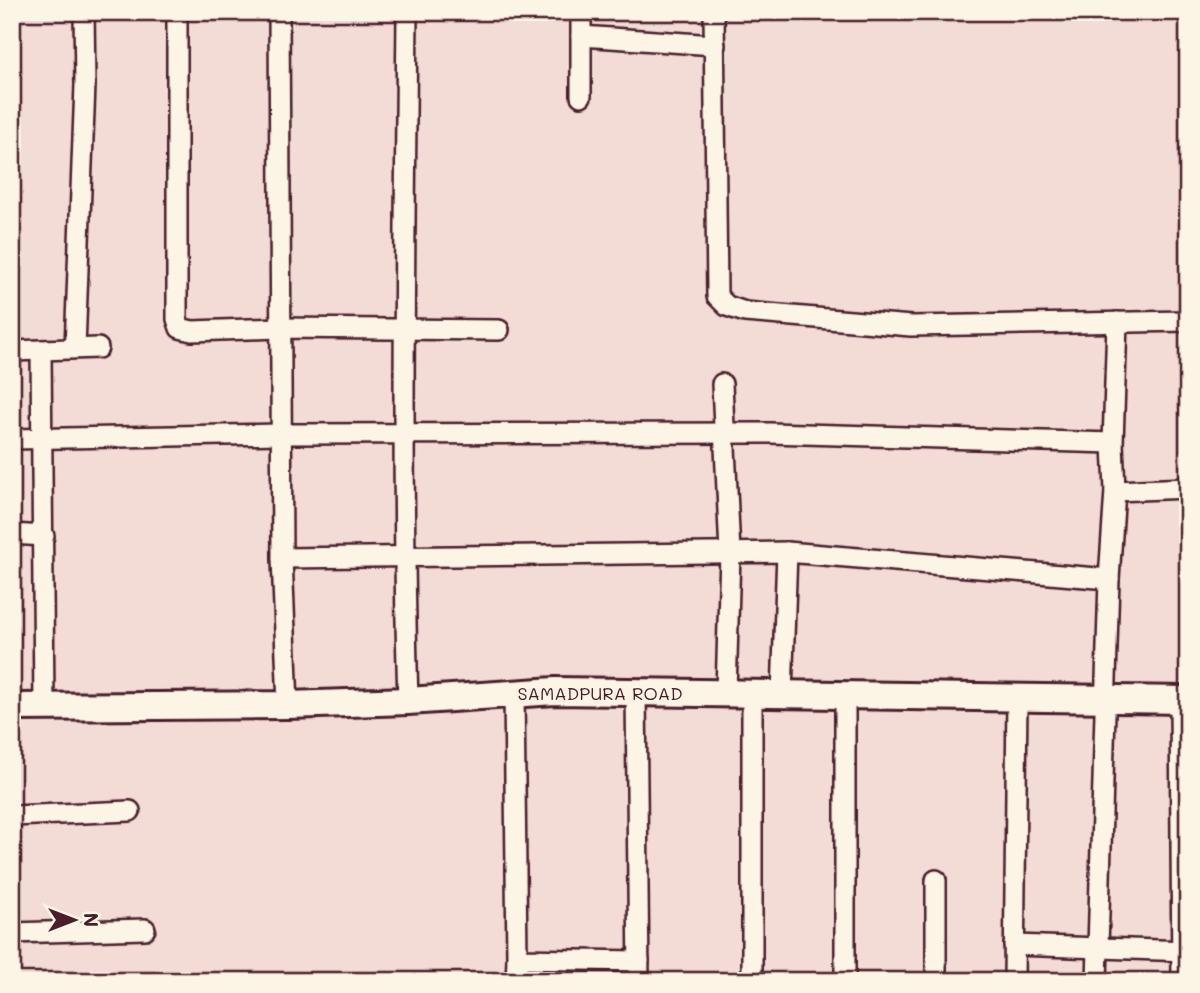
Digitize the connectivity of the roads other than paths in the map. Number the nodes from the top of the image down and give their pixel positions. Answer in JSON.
{"nodes":[{"id":1,"x":84,"y":12,"type":"edge"},
{"id":2,"x":177,"y":12,"type":"edge"},
{"id":3,"x":279,"y":12,"type":"edge"},
{"id":4,"x":407,"y":12,"type":"edge"},
{"id":5,"x":581,"y":12,"type":"edge"},
{"id":6,"x":714,"y":12,"type":"edge"},
{"id":7,"x":581,"y":36,"type":"junction"},
{"id":8,"x":715,"y":45,"type":"junction"},
{"id":9,"x":581,"y":96,"type":"dead end"},
{"id":10,"x":1188,"y":321,"type":"edge"},
{"id":11,"x":1117,"y":323,"type":"junction"},
{"id":12,"x":279,"y":328,"type":"junction"},
{"id":13,"x":404,"y":330,"type":"junction"},
{"id":14,"x":499,"y":330,"type":"dead end"},
{"id":15,"x":75,"y":348,"type":"junction"},
{"id":16,"x":98,"y":348,"type":"dead end"},
{"id":17,"x":41,"y":349,"type":"junction"},
{"id":18,"x":12,"y":351,"type":"edge"},
{"id":19,"x":722,"y":384,"type":"dead end"},
{"id":20,"x":724,"y":433,"type":"junction"},
{"id":21,"x":280,"y":434,"type":"junction"},
{"id":22,"x":403,"y":434,"type":"junction"},
{"id":23,"x":12,"y":439,"type":"edge"},
{"id":24,"x":43,"y":439,"type":"junction"},
{"id":25,"x":1113,"y":443,"type":"junction"},
{"id":26,"x":1188,"y":488,"type":"edge"},
{"id":27,"x":1115,"y":491,"type":"junction"},
{"id":28,"x":12,"y":534,"type":"edge"},
{"id":29,"x":44,"y":536,"type":"junction"},
{"id":30,"x":787,"y":552,"type":"junction"},
{"id":31,"x":730,"y":553,"type":"junction"},
{"id":32,"x":403,"y":556,"type":"junction"},
{"id":33,"x":282,"y":558,"type":"junction"},
{"id":34,"x":1109,"y":579,"type":"junction"},
{"id":35,"x":514,"y":692,"type":"junction"},
{"id":36,"x":636,"y":692,"type":"junction"},
{"id":37,"x":726,"y":693,"type":"junction"},
{"id":38,"x":752,"y":694,"type":"junction"},
{"id":39,"x":782,"y":694,"type":"junction"},
{"id":40,"x":845,"y":695,"type":"junction"},
{"id":41,"x":1017,"y":698,"type":"junction"},
{"id":42,"x":1104,"y":699,"type":"junction"},
{"id":43,"x":1184,"y":700,"type":"edge"},
{"id":44,"x":408,"y":701,"type":"junction"},
{"id":45,"x":288,"y":705,"type":"junction"},
{"id":46,"x":12,"y":707,"type":"edge"},
{"id":47,"x":44,"y":707,"type":"junction"},
{"id":48,"x":130,"y":811,"type":"dead end"},
{"id":49,"x":12,"y":816,"type":"edge"},
{"id":50,"x":936,"y":880,"type":"dead end"},
{"id":51,"x":145,"y":929,"type":"dead end"},
{"id":52,"x":12,"y":933,"type":"edge"},
{"id":53,"x":1014,"y":945,"type":"junction"},
{"id":54,"x":1098,"y":947,"type":"junction"},
{"id":55,"x":1185,"y":951,"type":"edge"},
{"id":56,"x":517,"y":959,"type":"junction"},
{"id":57,"x":639,"y":971,"type":"edge"},
{"id":58,"x":516,"y":981,"type":"edge"},
{"id":59,"x":752,"y":981,"type":"edge"},
{"id":60,"x":845,"y":981,"type":"edge"},
{"id":61,"x":936,"y":981,"type":"edge"},
{"id":62,"x":1014,"y":981,"type":"edge"},
{"id":63,"x":1097,"y":981,"type":"edge"},
{"id":64,"x":1182,"y":981,"type":"edge"}],
"edges":[{"from":1,"to":15,"type":"street"},
{"from":2,"to":12,"type":"street"},
{"from":3,"to":12,"type":"street"},
{"from":4,"to":13,"type":"street"},
{"from":5,"to":7,"type":"street"},
{"from":6,"to":8,"type":"street"},
{"from":7,"to":8,"type":"street"},
{"from":7,"to":9,"type":"street"},
{"from":8,"to":11,"type":"street"},
{"from":10,"to":11,"type":"street"},
{"from":11,"to":25,"type":"street"},
{"from":12,"to":13,"type":"street"},
{"from":12,"to":21,"type":"street"},
{"from":13,"to":14,"type":"street"},
{"from":13,"to":22,"type":"street"},
{"from":15,"to":16,"type":"street"},
{"from":15,"to":17,"type":"street"},
{"from":17,"to":18,"type":"street"},
{"from":17,"to":24,"type":"street"},
{"from":19,"to":20,"type":"street"},
{"from":20,"to":22,"type":"street"},
{"from":20,"to":25,"type":"street"},
{"from":20,"to":31,"type":"street"},
{"from":21,"to":22,"type":"street"},
{"from":21,"to":24,"type":"street"},
{"from":21,"to":33,"type":"street"},
{"from":22,"to":32,"type":"street"},
{"from":23,"to":24,"type":"street"},
{"from":24,"to":29,"type":"street"},
{"from":25,"to":27,"type":"street"},
{"from":26,"to":27,"type":"street"},
{"from":27,"to":34,"type":"street"},
{"from":28,"to":29,"type":"street"},
{"from":29,"to":47,"type":"street"},
{"from":30,"to":31,"type":"street"},
{"from":30,"to":34,"type":"street"},
{"from":30,"to":39,"type":"street"},
{"from":31,"to":32,"type":"street"},
{"from":31,"to":37,"type":"street"},
{"from":32,"to":33,"type":"street"},
{"from":32,"to":44,"type":"street"},
{"from":33,"to":45,"type":"street"},
{"from":34,"to":42,"type":"street"},
{"from":35,"to":36,"type":"street","name":"SAMADPURA ROAD"},
{"from":35,"to":44,"type":"street","name":"SAMADPURA ROAD"},
{"from":35,"to":56,"type":"street"},
{"from":36,"to":37,"type":"street","name":"SAMADPURA ROAD"},
{"from":36,"to":57,"type":"street"},
{"from":37,"to":38,"type":"street","name":"SAMADPURA ROAD"},
{"from":38,"to":39,"type":"street","name":"SAMADPURA ROAD"},
{"from":38,"to":59,"type":"street"},
{"from":39,"to":40,"type":"street","name":"SAMADPURA ROAD"},
{"from":40,"to":41,"type":"street","name":"SAMADPURA ROAD"},
{"from":40,"to":60,"type":"street"},
{"from":41,"to":42,"type":"street","name":"SAMADPURA ROAD"},
{"from":41,"to":53,"type":"street"},
{"from":42,"to":43,"type":"street","name":"SAMADPURA ROAD"},
{"from":42,"to":54,"type":"street"},
{"from":43,"to":55,"type":"street"},
{"from":44,"to":45,"type":"street","name":"SAMADPURA ROAD"},
{"from":45,"to":47,"type":"street","name":"SAMADPURA ROAD"},
{"from":46,"to":47,"type":"street","name":"SAMADPURA ROAD"},
{"from":48,"to":49,"type":"street"},
{"from":50,"to":61,"type":"street"},
{"from":51,"to":52,"type":"street"},
{"from":53,"to":54,"type":"street"},
{"from":53,"to":62,"type":"street"},
{"from":54,"to":55,"type":"street"},
{"from":54,"to":63,"type":"street"},
{"from":55,"to":64,"type":"street"},
{"from":56,"to":57,"type":"street"},
{"from":56,"to":58,"type":"street"}]}
